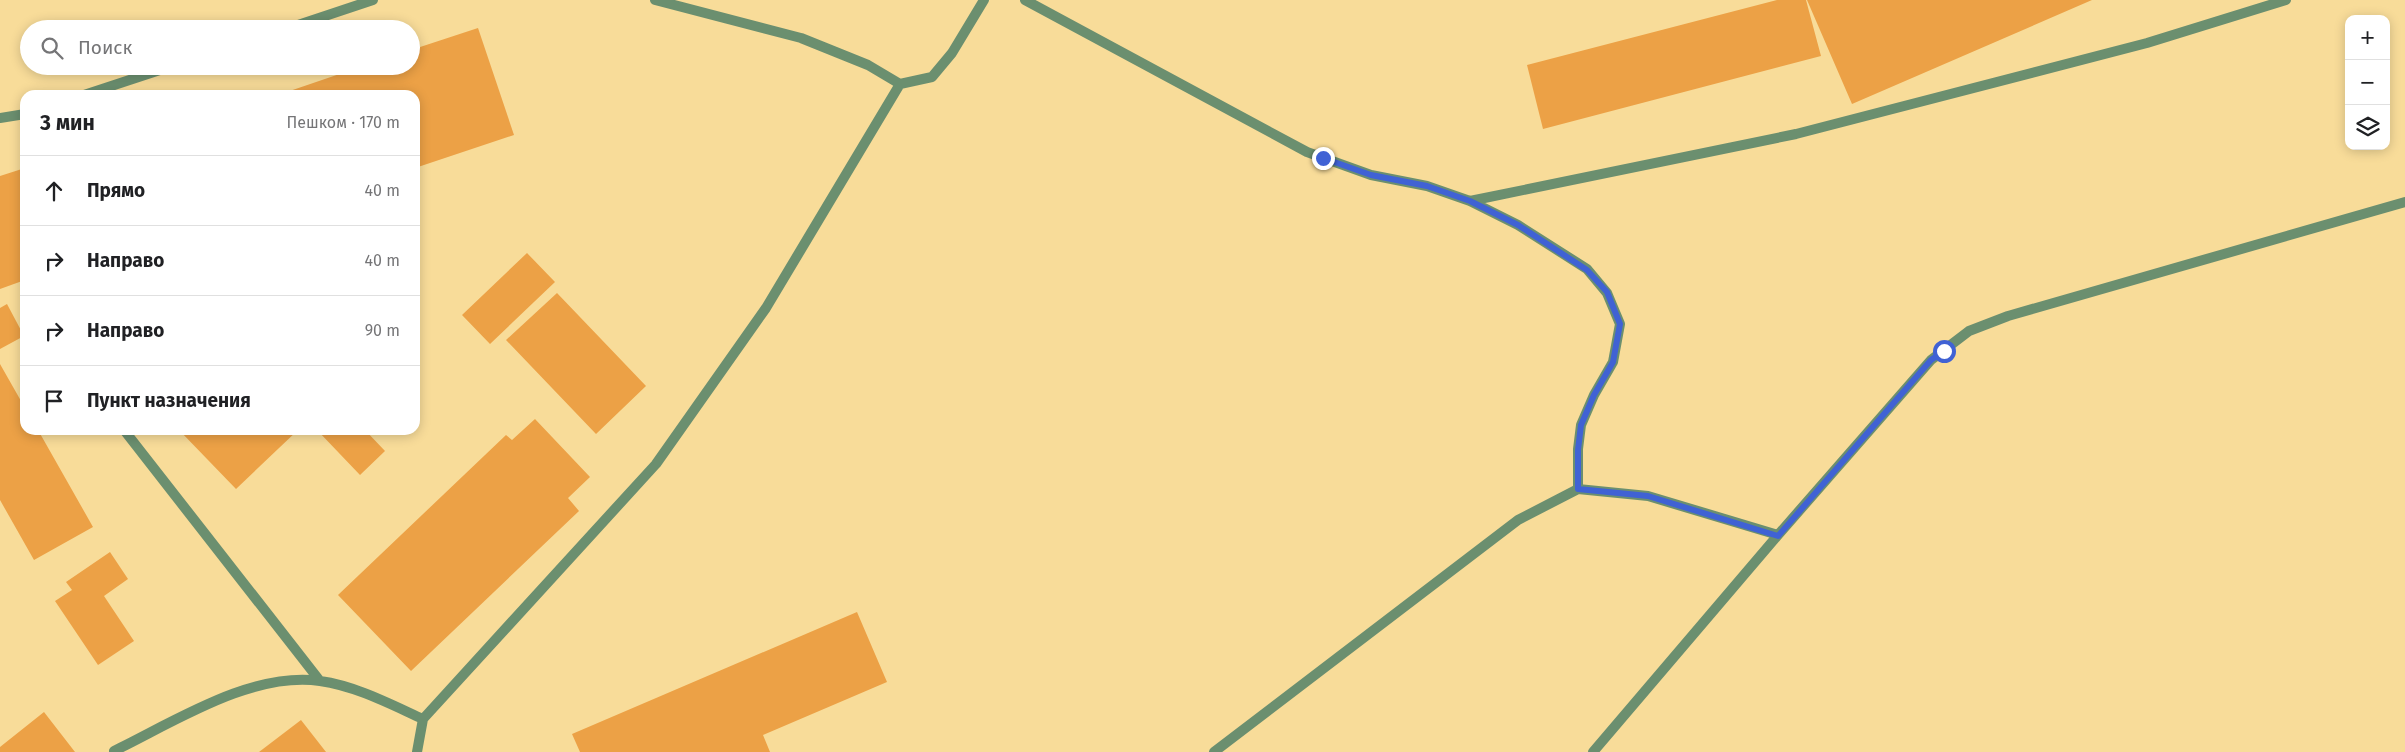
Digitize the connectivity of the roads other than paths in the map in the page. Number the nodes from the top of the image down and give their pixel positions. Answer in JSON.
{"nodes":[{"id":1,"x":373,"y":0,"type":"edge"},
{"id":2,"x":655,"y":0,"type":"edge"},
{"id":3,"x":984,"y":0,"type":"edge"},
{"id":4,"x":1025,"y":0,"type":"edge"},
{"id":5,"x":2286,"y":0,"type":"edge"},
{"id":6,"x":313,"y":20,"type":"edge"},
{"id":7,"x":145,"y":75,"type":"edge"},
{"id":8,"x":900,"y":84,"type":"junction"},
{"id":9,"x":99,"y":90,"type":"edge"},
{"id":10,"x":20,"y":115,"type":"edge"},
{"id":11,"x":0,"y":118,"type":"edge"},
{"id":12,"x":1470,"y":201,"type":"junction"},
{"id":13,"x":2405,"y":202,"type":"edge"},
{"id":14,"x":128,"y":435,"type":"edge"},
{"id":15,"x":1578,"y":489,"type":"junction"},
{"id":16,"x":1778,"y":536,"type":"junction"},
{"id":17,"x":320,"y":681,"type":"junction"},
{"id":18,"x":423,"y":719,"type":"junction"},
{"id":19,"x":114,"y":751,"type":"edge"},
{"id":20,"x":417,"y":752,"type":"edge"},
{"id":21,"x":1214,"y":752,"type":"edge"},
{"id":22,"x":1593,"y":752,"type":"edge"}],
"edges":[{"from":1,"to":6,"type":"lane"},
{"from":2,"to":8,"type":"lane"},
{"from":3,"to":8,"type":"lane"},
{"from":4,"to":12,"type":"lane"},
{"from":5,"to":12,"type":"lane"},
{"from":7,"to":9,"type":"lane"},
{"from":8,"to":18,"type":"lane"},
{"from":10,"to":11,"type":"lane"},
{"from":12,"to":15,"type":"lane"},
{"from":13,"to":16,"type":"lane"},
{"from":14,"to":17,"type":"lane"},
{"from":15,"to":16,"type":"lane"},
{"from":15,"to":21,"type":"lane"},
{"from":16,"to":22,"type":"lane"},
{"from":17,"to":18,"type":"lane"},
{"from":17,"to":19,"type":"lane"},
{"from":18,"to":20,"type":"lane"}]}
